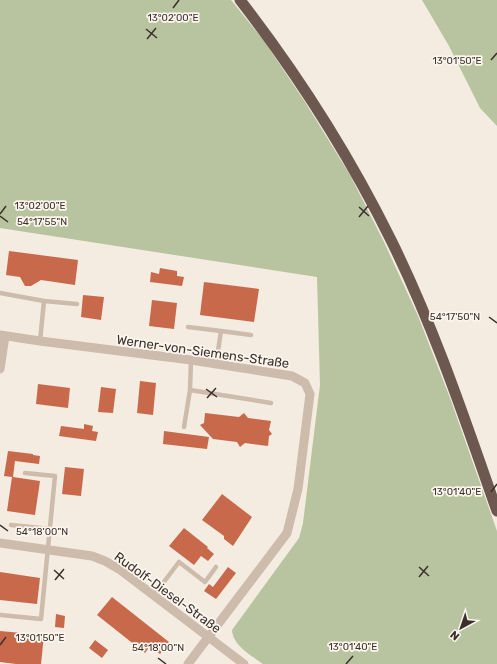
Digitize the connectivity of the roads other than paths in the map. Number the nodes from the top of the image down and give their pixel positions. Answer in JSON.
{"nodes":[{"id":1,"x":240,"y":0,"type":"edge"},
{"id":2,"x":0,"y":293,"type":"edge"},
{"id":3,"x":44,"y":301,"type":"junction"},
{"id":4,"x":77,"y":304,"type":"dead end"},
{"id":5,"x":188,"y":327,"type":"dead end"},
{"id":6,"x":221,"y":331,"type":"junction"},
{"id":7,"x":251,"y":335,"type":"dead end"},
{"id":8,"x":2,"y":336,"type":"edge"},
{"id":9,"x":40,"y":341,"type":"junction"},
{"id":10,"x":191,"y":360,"type":"junction"},
{"id":11,"x":216,"y":364,"type":"junction"},
{"id":12,"x":0,"y":368,"type":"edge"},
{"id":13,"x":190,"y":390,"type":"junction"},
{"id":14,"x":271,"y":403,"type":"dead end"},
{"id":15,"x":184,"y":427,"type":"dead end"},
{"id":16,"x":25,"y":473,"type":"dead end"},
{"id":17,"x":497,"y":511,"type":"edge"},
{"id":18,"x":11,"y":525,"type":"dead end"},
{"id":19,"x":50,"y":529,"type":"junction"},
{"id":20,"x":0,"y":543,"type":"edge"},
{"id":21,"x":48,"y":549,"type":"junction"},
{"id":22,"x":216,"y":567,"type":"dead end"},
{"id":23,"x":154,"y":596,"type":"junction"},
{"id":24,"x":1,"y":615,"type":"dead end"},
{"id":25,"x":208,"y":636,"type":"junction"},
{"id":26,"x":188,"y":664,"type":"edge"},
{"id":27,"x":244,"y":664,"type":"edge"}],
"edges":[{"from":1,"to":17,"type":"highway"},
{"from":2,"to":3,"type":"lane"},
{"from":3,"to":4,"type":"lane"},
{"from":3,"to":9,"type":"lane"},
{"from":5,"to":6,"type":"lane"},
{"from":6,"to":7,"type":"lane"},
{"from":6,"to":11,"type":"lane"},
{"from":8,"to":9,"type":"street","name":"Werner-von-Siemens-Straße"},
{"from":8,"to":12,"type":"street","name":"Werner-von-Siemens-Straße"},
{"from":9,"to":10,"type":"street","name":"Werner-von-Siemens-Straße"},
{"from":10,"to":11,"type":"street","name":"Werner-von-Siemens-Straße"},
{"from":10,"to":13,"type":"lane"},
{"from":11,"to":25,"type":"street","name":"Werner-von-Siemens-Straße"},
{"from":13,"to":14,"type":"lane"},
{"from":13,"to":15,"type":"lane"},
{"from":16,"to":19,"type":"lane"},
{"from":18,"to":19,"type":"lane"},
{"from":19,"to":21,"type":"lane"},
{"from":20,"to":21,"type":"street","name":"Rudolf-Diesel-Straße"},
{"from":21,"to":23,"type":"street","name":"Rudolf-Diesel-Straße"},
{"from":21,"to":24,"type":"lane"},
{"from":22,"to":23,"type":"lane"},
{"from":23,"to":25,"type":"street","name":"Rudolf-Diesel-Straße"},
{"from":25,"to":26,"type":"street","name":"Werner-von-Siemens-Straße"},
{"from":25,"to":27,"type":"street","name":"Rudolf-Diesel-Straße"}]}
